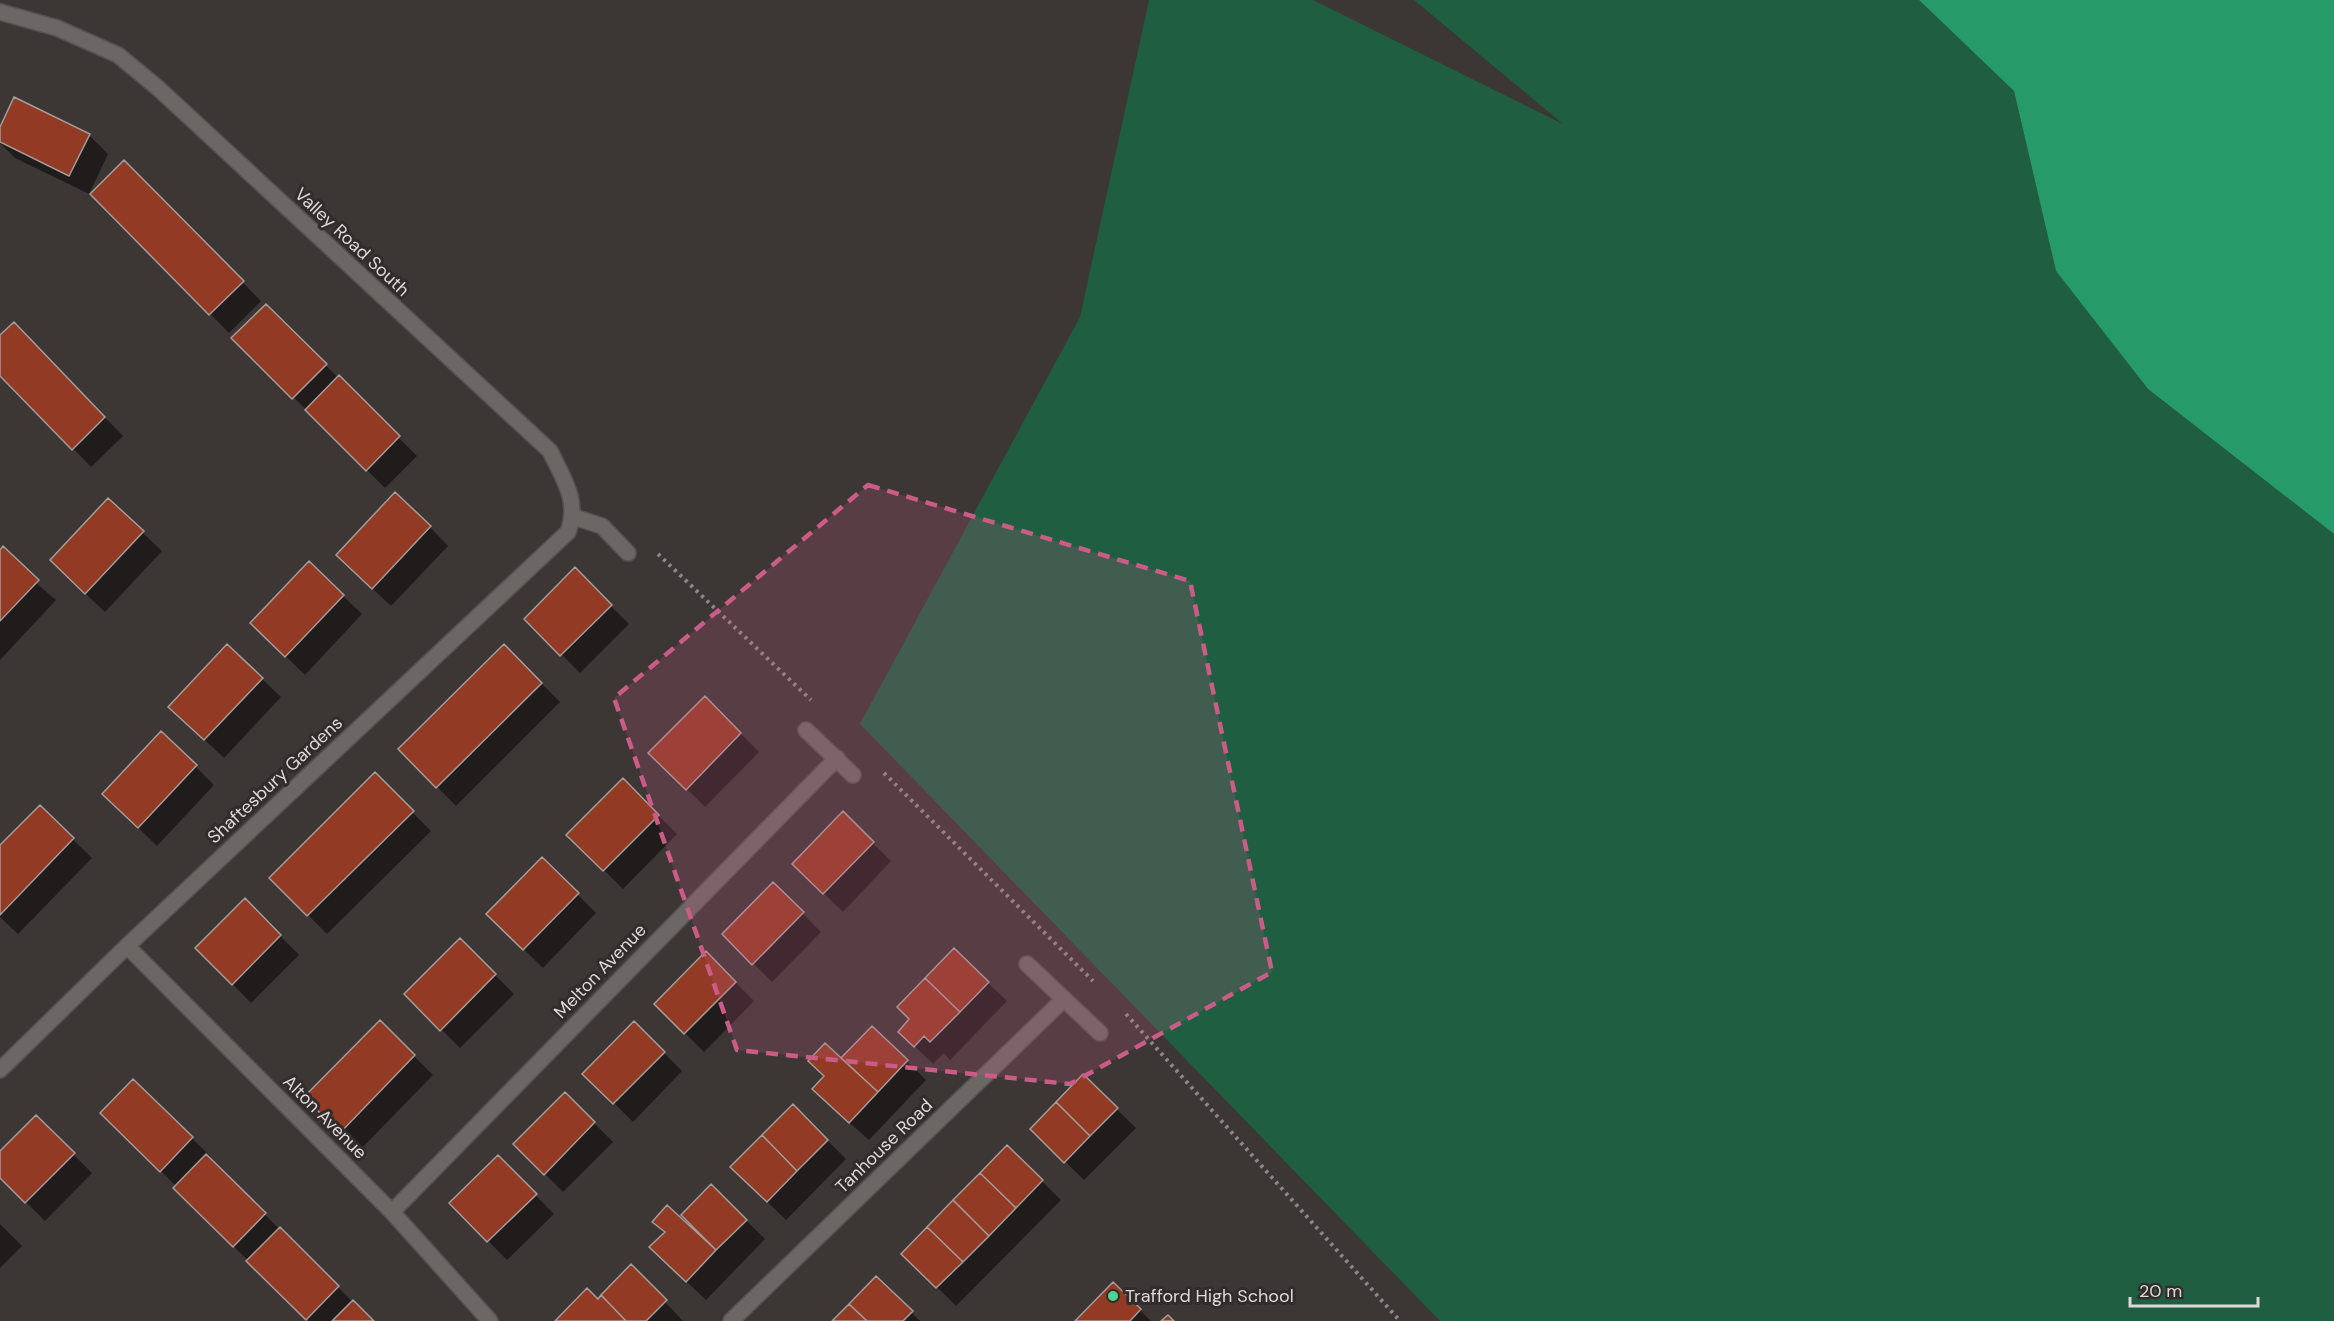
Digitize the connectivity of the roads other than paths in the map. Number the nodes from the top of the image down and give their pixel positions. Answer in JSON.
{"nodes":[{"id":1,"x":0,"y":12,"type":"edge"},
{"id":2,"x":574,"y":518,"type":"junction"},
{"id":3,"x":628,"y":553,"type":"road end"},
{"id":4,"x":806,"y":730,"type":"dead end"},
{"id":5,"x":837,"y":758,"type":"junction"},
{"id":6,"x":853,"y":775,"type":"dead end"},
{"id":7,"x":127,"y":946,"type":"junction"},
{"id":8,"x":1027,"y":964,"type":"dead end"},
{"id":9,"x":1064,"y":999,"type":"junction"},
{"id":10,"x":1100,"y":1032,"type":"dead end"},
{"id":11,"x":1,"y":1068,"type":"edge"},
{"id":12,"x":392,"y":1212,"type":"junction"},
{"id":13,"x":490,"y":1321,"type":"edge"},
{"id":14,"x":731,"y":1321,"type":"edge"}],
"edges":[{"from":1,"to":2,"type":"street","name":"Valley Road South"},
{"from":2,"to":3,"type":"street"},
{"from":2,"to":7,"type":"street","name":"Shaftesbury Gardens"},
{"from":4,"to":5,"type":"street"},
{"from":5,"to":6,"type":"street"},
{"from":5,"to":12,"type":"street","name":"Melton Avenue"},
{"from":7,"to":11,"type":"street","name":"Shaftesbury Gardens"},
{"from":7,"to":12,"type":"street","name":"Alton Avenue"},
{"from":8,"to":9,"type":"street"},
{"from":9,"to":10,"type":"street"},
{"from":9,"to":14,"type":"street","name":"Tanhouse Road"},
{"from":12,"to":13,"type":"street","name":"Alton Avenue"}]}
